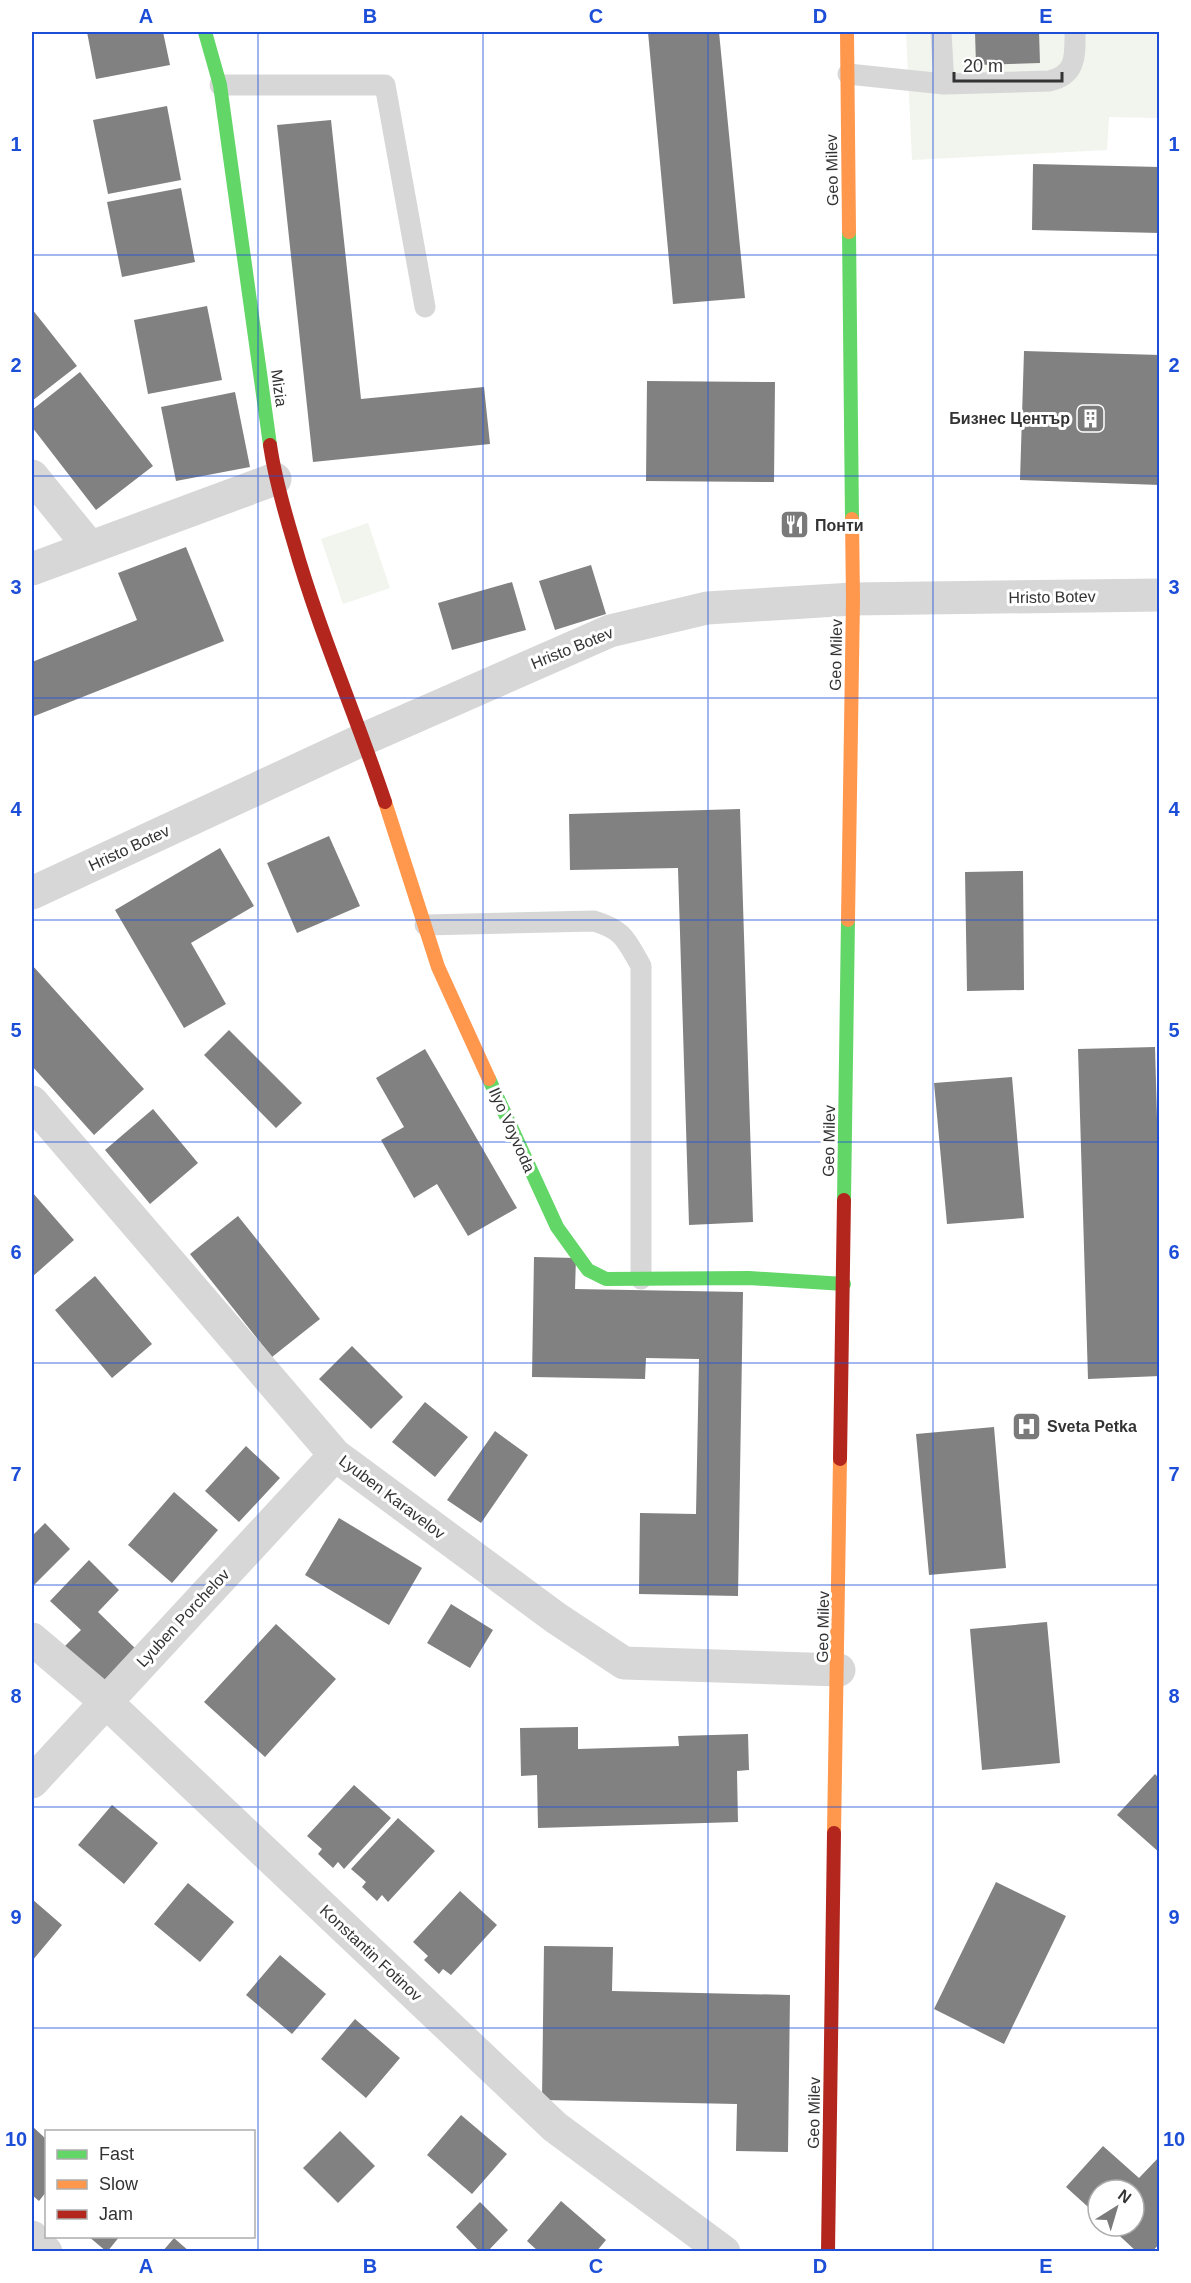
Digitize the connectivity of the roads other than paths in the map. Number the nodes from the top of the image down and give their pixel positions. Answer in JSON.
{"nodes":[{"id":1,"x":205,"y":32,"type":"edge"},
{"id":2,"x":847,"y":32,"type":"edge"},
{"id":3,"x":941,"y":32,"type":"edge"},
{"id":4,"x":1075,"y":32,"type":"edge"},
{"id":5,"x":848,"y":74,"type":"junction"},
{"id":6,"x":944,"y":84,"type":"junction"},
{"id":7,"x":220,"y":85,"type":"junction"},
{"id":8,"x":425,"y":307,"type":"dead end"},
{"id":9,"x":32,"y":476,"type":"edge"},
{"id":10,"x":275,"y":479,"type":"junction"},
{"id":11,"x":89,"y":546,"type":"junction"},
{"id":12,"x":32,"y":569,"type":"edge"},
{"id":13,"x":1160,"y":595,"type":"edge"},
{"id":14,"x":853,"y":599,"type":"junction"},
{"id":15,"x":364,"y":739,"type":"junction"},
{"id":16,"x":32,"y":893,"type":"edge"},
{"id":17,"x":424,"y":925,"type":"junction"},
{"id":18,"x":32,"y":1102,"type":"edge"},
{"id":19,"x":641,"y":1279,"type":"junction"},
{"id":20,"x":844,"y":1284,"type":"junction"},
{"id":21,"x":335,"y":1455,"type":"junction"},
{"id":22,"x":32,"y":1639,"type":"edge"},
{"id":23,"x":838,"y":1670,"type":"junction"},
{"id":24,"x":105,"y":1701,"type":"junction"},
{"id":25,"x":32,"y":1782,"type":"edge"},
{"id":26,"x":32,"y":2237,"type":"edge"},
{"id":27,"x":46,"y":2252,"type":"edge"},
{"id":28,"x":724,"y":2252,"type":"edge"},
{"id":29,"x":828,"y":2252,"type":"edge"}],
"edges":[{"from":1,"to":7,"type":"street","name":"Mizia"},
{"from":2,"to":5,"type":"street","name":"Geo Milev"},
{"from":3,"to":6,"type":"lane"},
{"from":4,"to":6,"type":"lane"},
{"from":5,"to":6,"type":"lane"},
{"from":5,"to":14,"type":"street","name":"Geo Milev"},
{"from":7,"to":8,"type":"lane"},
{"from":7,"to":10,"type":"street","name":"Mizia"},
{"from":9,"to":11,"type":"street"},
{"from":10,"to":11,"type":"street"},
{"from":10,"to":15,"type":"street","name":"Mizia"},
{"from":11,"to":12,"type":"street"},
{"from":13,"to":14,"type":"street","name":"Hristo Botev"},
{"from":14,"to":15,"type":"street","name":"Hristo Botev"},
{"from":14,"to":20,"type":"street","name":"Geo Milev"},
{"from":15,"to":16,"type":"street","name":"Hristo Botev"},
{"from":15,"to":17,"type":"street","name":"Ilyo Voyvoda"},
{"from":17,"to":19,"type":"street","name":"Ilyo Voyvoda"},
{"from":17,"to":19,"type":"lane"},
{"from":18,"to":21,"type":"street","name":"Lyuben Karavelov"},
{"from":19,"to":20,"type":"street","name":"Ilyo Voyvoda"},
{"from":20,"to":23,"type":"street","name":"Geo Milev"},
{"from":21,"to":23,"type":"street","name":"Lyuben Karavelov"},
{"from":21,"to":24,"type":"street","name":"Lyuben Porchelov"},
{"from":22,"to":24,"type":"street","name":"Konstantin Fotinov"},
{"from":23,"to":29,"type":"street","name":"Geo Milev"},
{"from":24,"to":25,"type":"street","name":"Lyuben Porchelov"},
{"from":24,"to":28,"type":"street","name":"Konstantin Fotinov"},
{"from":26,"to":27,"type":"street"}]}
